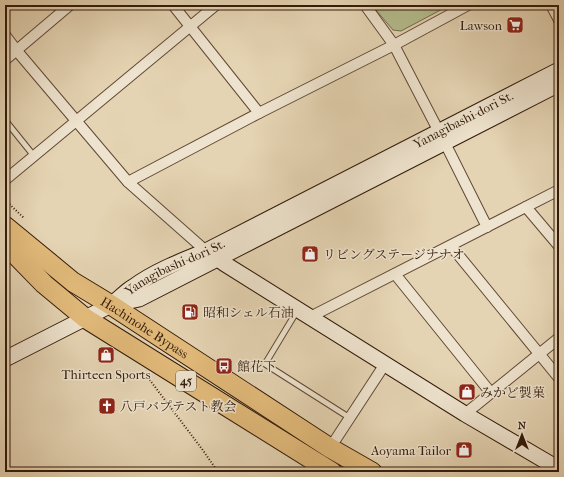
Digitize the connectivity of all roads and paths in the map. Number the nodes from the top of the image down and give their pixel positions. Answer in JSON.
{"nodes":[{"id":1,"x":70,"y":5,"type":"edge"},
{"id":2,"x":173,"y":5,"type":"edge"},
{"id":3,"x":216,"y":5,"type":"edge"},
{"id":4,"x":365,"y":5,"type":"edge"},
{"id":5,"x":468,"y":5,"type":"edge"},
{"id":6,"x":551,"y":5,"type":"edge"},
{"id":7,"x":559,"y":20,"type":"edge"},
{"id":8,"x":190,"y":26,"type":"junction"},
{"id":9,"x":5,"y":35,"type":"edge"},
{"id":10,"x":394,"y":45,"type":"junction"},
{"id":11,"x":17,"y":51,"type":"junction"},
{"id":12,"x":5,"y":60,"type":"edge"},
{"id":13,"x":559,"y":70,"type":"edge"},
{"id":14,"x":559,"y":84,"type":"edge"},
{"id":15,"x":259,"y":113,"type":"junction"},
{"id":16,"x":5,"y":120,"type":"edge"},
{"id":17,"x":77,"y":121,"type":"junction"},
{"id":18,"x":442,"y":137,"type":"junction"},
{"id":19,"x":34,"y":156,"type":"junction"},
{"id":20,"x":5,"y":180,"type":"edge"},
{"id":21,"x":128,"y":182,"type":"junction"},
{"id":22,"x":559,"y":190,"type":"edge"},
{"id":23,"x":5,"y":200,"type":"edge"},
{"id":24,"x":526,"y":207,"type":"junction"},
{"id":25,"x":7,"y":208,"type":"edge"},
{"id":26,"x":5,"y":209,"type":"edge"},
{"id":27,"x":24,"y":218,"type":"dead end"},
{"id":28,"x":5,"y":226,"type":"edge"},
{"id":29,"x":487,"y":227,"type":"junction"},
{"id":30,"x":5,"y":244,"type":"edge"},
{"id":31,"x":450,"y":246,"type":"junction"},
{"id":32,"x":559,"y":246,"type":"edge"},
{"id":33,"x":5,"y":251,"type":"edge"},
{"id":34,"x":212,"y":255,"type":"junction"},
{"id":35,"x":395,"y":274,"type":"junction"},
{"id":36,"x":44,"y":284,"type":"junction"},
{"id":37,"x":111,"y":305,"type":"junction"},
{"id":38,"x":304,"y":313,"type":"junction"},
{"id":39,"x":85,"y":318,"type":"junction"},
{"id":40,"x":559,"y":338,"type":"edge"},
{"id":41,"x":540,"y":354,"type":"junction"},
{"id":42,"x":5,"y":359,"type":"edge"},
{"id":43,"x":385,"y":364,"type":"junction"},
{"id":44,"x":146,"y":375,"type":"dead end"},
{"id":45,"x":559,"y":378,"type":"edge"},
{"id":46,"x":491,"y":393,"type":"junction"},
{"id":47,"x":465,"y":414,"type":"junction"},
{"id":48,"x":350,"y":418,"type":"junction"},
{"id":49,"x":330,"y":448,"type":"junction"},
{"id":50,"x":559,"y":469,"type":"edge"},
{"id":51,"x":323,"y":470,"type":"edge"},
{"id":52,"x":218,"y":472,"type":"edge"},
{"id":53,"x":372,"y":472,"type":"edge"}],
"edges":[{"from":1,"to":11,"type":"street"},
{"from":2,"to":8,"type":"street"},
{"from":3,"to":8,"type":"street"},
{"from":4,"to":10,"type":"street"},
{"from":5,"to":10,"type":"street"},
{"from":6,"to":7,"type":"street"},
{"from":8,"to":15,"type":"street"},
{"from":8,"to":17,"type":"street"},
{"from":9,"to":11,"type":"street"},
{"from":10,"to":15,"type":"street"},
{"from":10,"to":18,"type":"street"},
{"from":11,"to":12,"type":"street"},
{"from":11,"to":17,"type":"street"},
{"from":13,"to":18,"type":"street","name":"Yanagibashi-dori St."},
{"from":14,"to":18,"type":"street","name":"Yanagibashi-dori St."},
{"from":15,"to":21,"type":"street"},
{"from":16,"to":19,"type":"lane"},
{"from":17,"to":19,"type":"street"},
{"from":17,"to":21,"type":"street"},
{"from":18,"to":29,"type":"street"},
{"from":18,"to":34,"type":"street","name":"Yanagibashi-dori St."},
{"from":19,"to":20,"type":"street"},
{"from":21,"to":34,"type":"street"},
{"from":22,"to":24,"type":"street"},
{"from":23,"to":25,"type":"path"},
{"from":24,"to":29,"type":"street"},
{"from":24,"to":32,"type":"street"},
{"from":25,"to":26,"type":"path"},
{"from":25,"to":27,"type":"path"},
{"from":25,"to":37,"type":"highway"},
{"from":28,"to":37,"type":"highway","name":"Hachinohe Bypass","number":"45"},
{"from":29,"to":31,"type":"street"},
{"from":30,"to":36,"type":"highway","name":"Hachinohe Bypass","number":"45"},
{"from":31,"to":35,"type":"street"},
{"from":31,"to":41,"type":"street"},
{"from":33,"to":36,"type":"highway"},
{"from":34,"to":37,"type":"street","name":"Yanagibashi-dori St."},
{"from":34,"to":38,"type":"street"},
{"from":35,"to":38,"type":"street"},
{"from":35,"to":46,"type":"street"},
{"from":36,"to":39,"type":"highway","name":"Hachinohe Bypass","number":"45"},
{"from":37,"to":39,"type":"street","name":"Yanagibashi-dori St."},
{"from":37,"to":49,"type":"highway","name":"Hachinohe Bypass","number":"45"},
{"from":38,"to":43,"type":"street"},
{"from":38,"to":48,"type":"lane"},
{"from":39,"to":42,"type":"street","name":"Yanagibashi-dori St."},
{"from":39,"to":51,"type":"highway","name":"Hachinohe Bypass","number":"45"},
{"from":40,"to":41,"type":"street"},
{"from":41,"to":45,"type":"street"},
{"from":41,"to":46,"type":"street"},
{"from":43,"to":47,"type":"street"},
{"from":43,"to":48,"type":"street"},
{"from":44,"to":52,"type":"path"},
{"from":46,"to":47,"type":"street"},
{"from":47,"to":50,"type":"street"},
{"from":48,"to":49,"type":"street"},
{"from":49,"to":53,"type":"highway","name":"Hachinohe Bypass","number":"45"}]}
